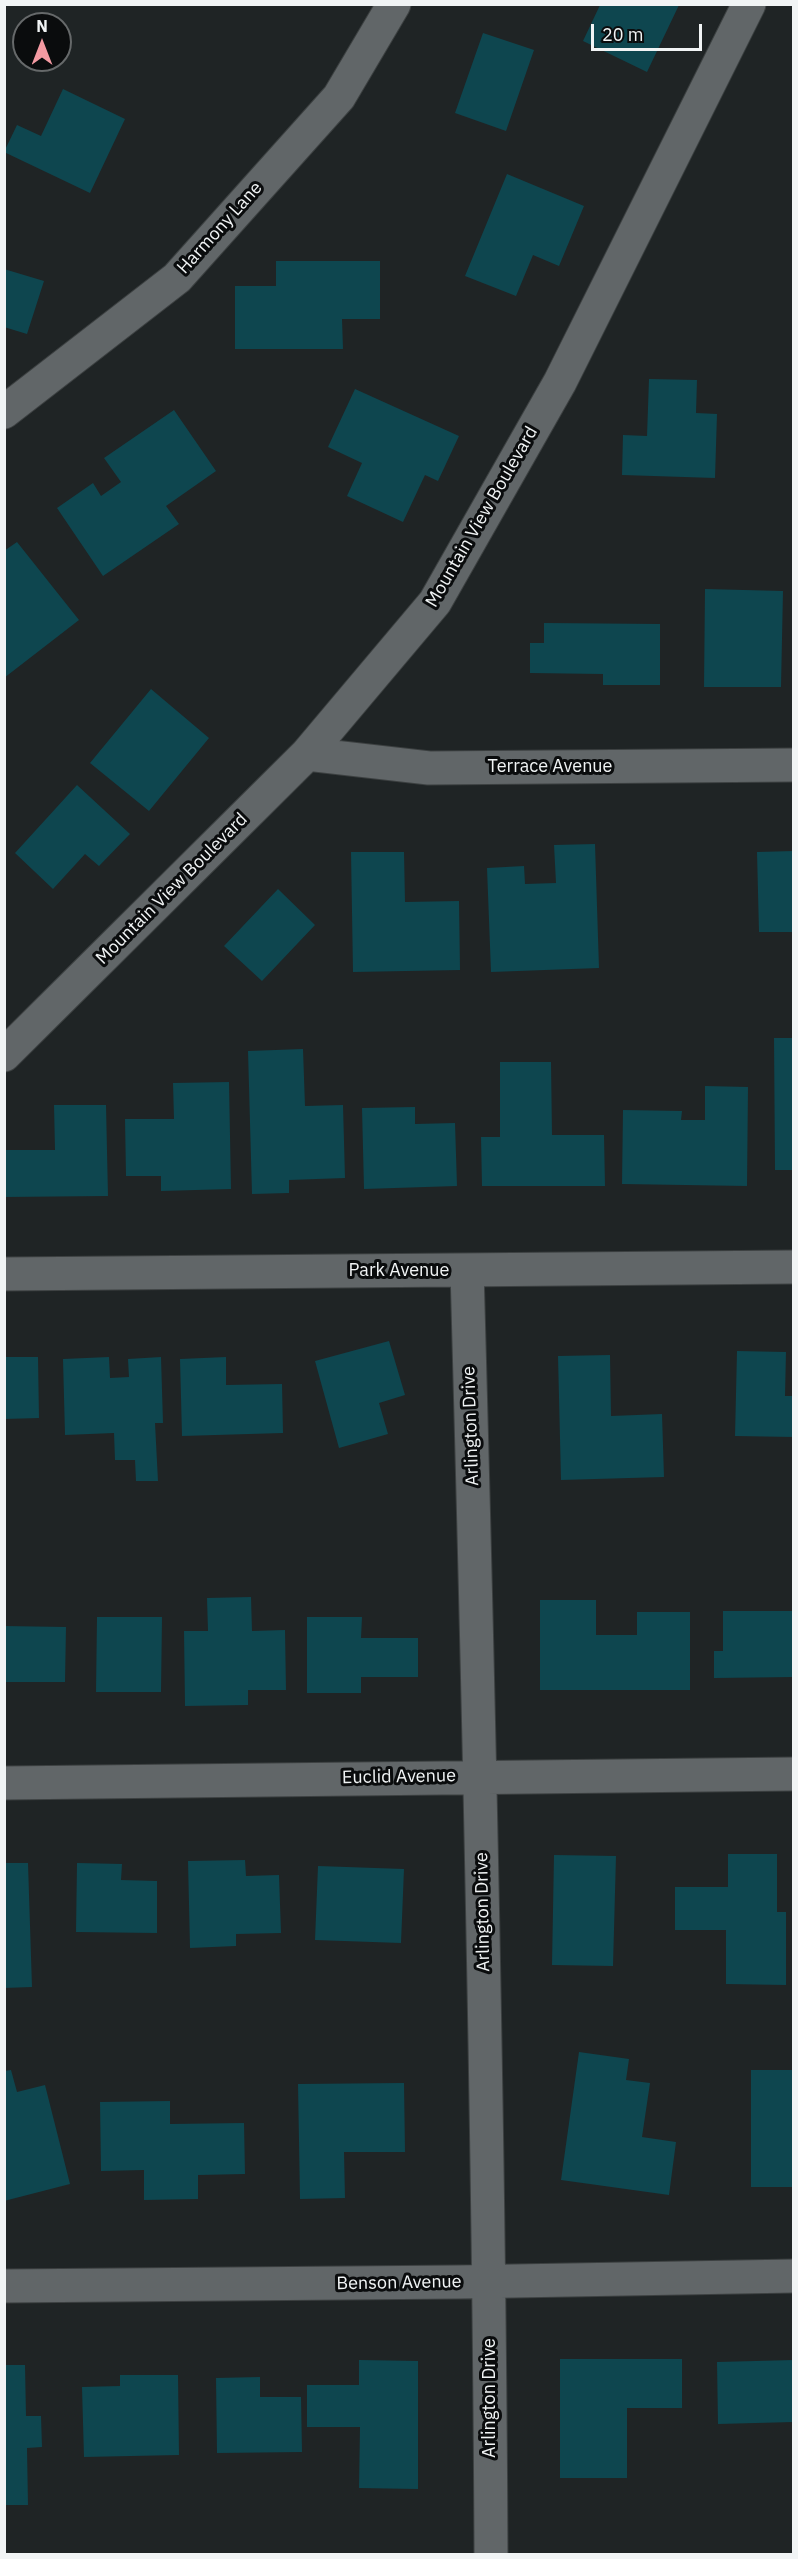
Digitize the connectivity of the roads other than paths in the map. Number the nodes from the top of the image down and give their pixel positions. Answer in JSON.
{"nodes":[{"id":1,"x":394,"y":4,"type":"edge"},
{"id":2,"x":748,"y":4,"type":"edge"},
{"id":3,"x":4,"y":412,"type":"edge"},
{"id":4,"x":307,"y":754,"type":"junction"},
{"id":5,"x":794,"y":765,"type":"edge"},
{"id":6,"x":4,"y":1055,"type":"edge"},
{"id":7,"x":794,"y":1267,"type":"edge"},
{"id":8,"x":467,"y":1270,"type":"junction"},
{"id":9,"x":4,"y":1274,"type":"edge"},
{"id":10,"x":794,"y":1774,"type":"edge"},
{"id":11,"x":481,"y":1776,"type":"junction"},
{"id":12,"x":4,"y":1783,"type":"edge"},
{"id":13,"x":794,"y":2276,"type":"edge"},
{"id":14,"x":489,"y":2282,"type":"junction"},
{"id":15,"x":4,"y":2286,"type":"edge"},
{"id":16,"x":491,"y":2554,"type":"edge"}],
"edges":[{"from":1,"to":3,"type":"street","name":"Harmony Lane"},
{"from":2,"to":4,"type":"street","name":"Mountain View Boulevard"},
{"from":4,"to":5,"type":"street","name":"Terrace Avenue"},
{"from":4,"to":6,"type":"street","name":"Mountain View Boulevard"},
{"from":7,"to":8,"type":"street","name":"Park Avenue"},
{"from":8,"to":9,"type":"street","name":"Park Avenue"},
{"from":8,"to":11,"type":"street","name":"Arlington Drive"},
{"from":10,"to":11,"type":"street","name":"Euclid Avenue"},
{"from":11,"to":12,"type":"street","name":"Euclid Avenue"},
{"from":11,"to":14,"type":"street","name":"Arlington Drive"},
{"from":13,"to":14,"type":"street","name":"Benson Avenue"},
{"from":14,"to":15,"type":"street","name":"Benson Avenue"},
{"from":14,"to":16,"type":"street","name":"Arlington Drive"}]}
